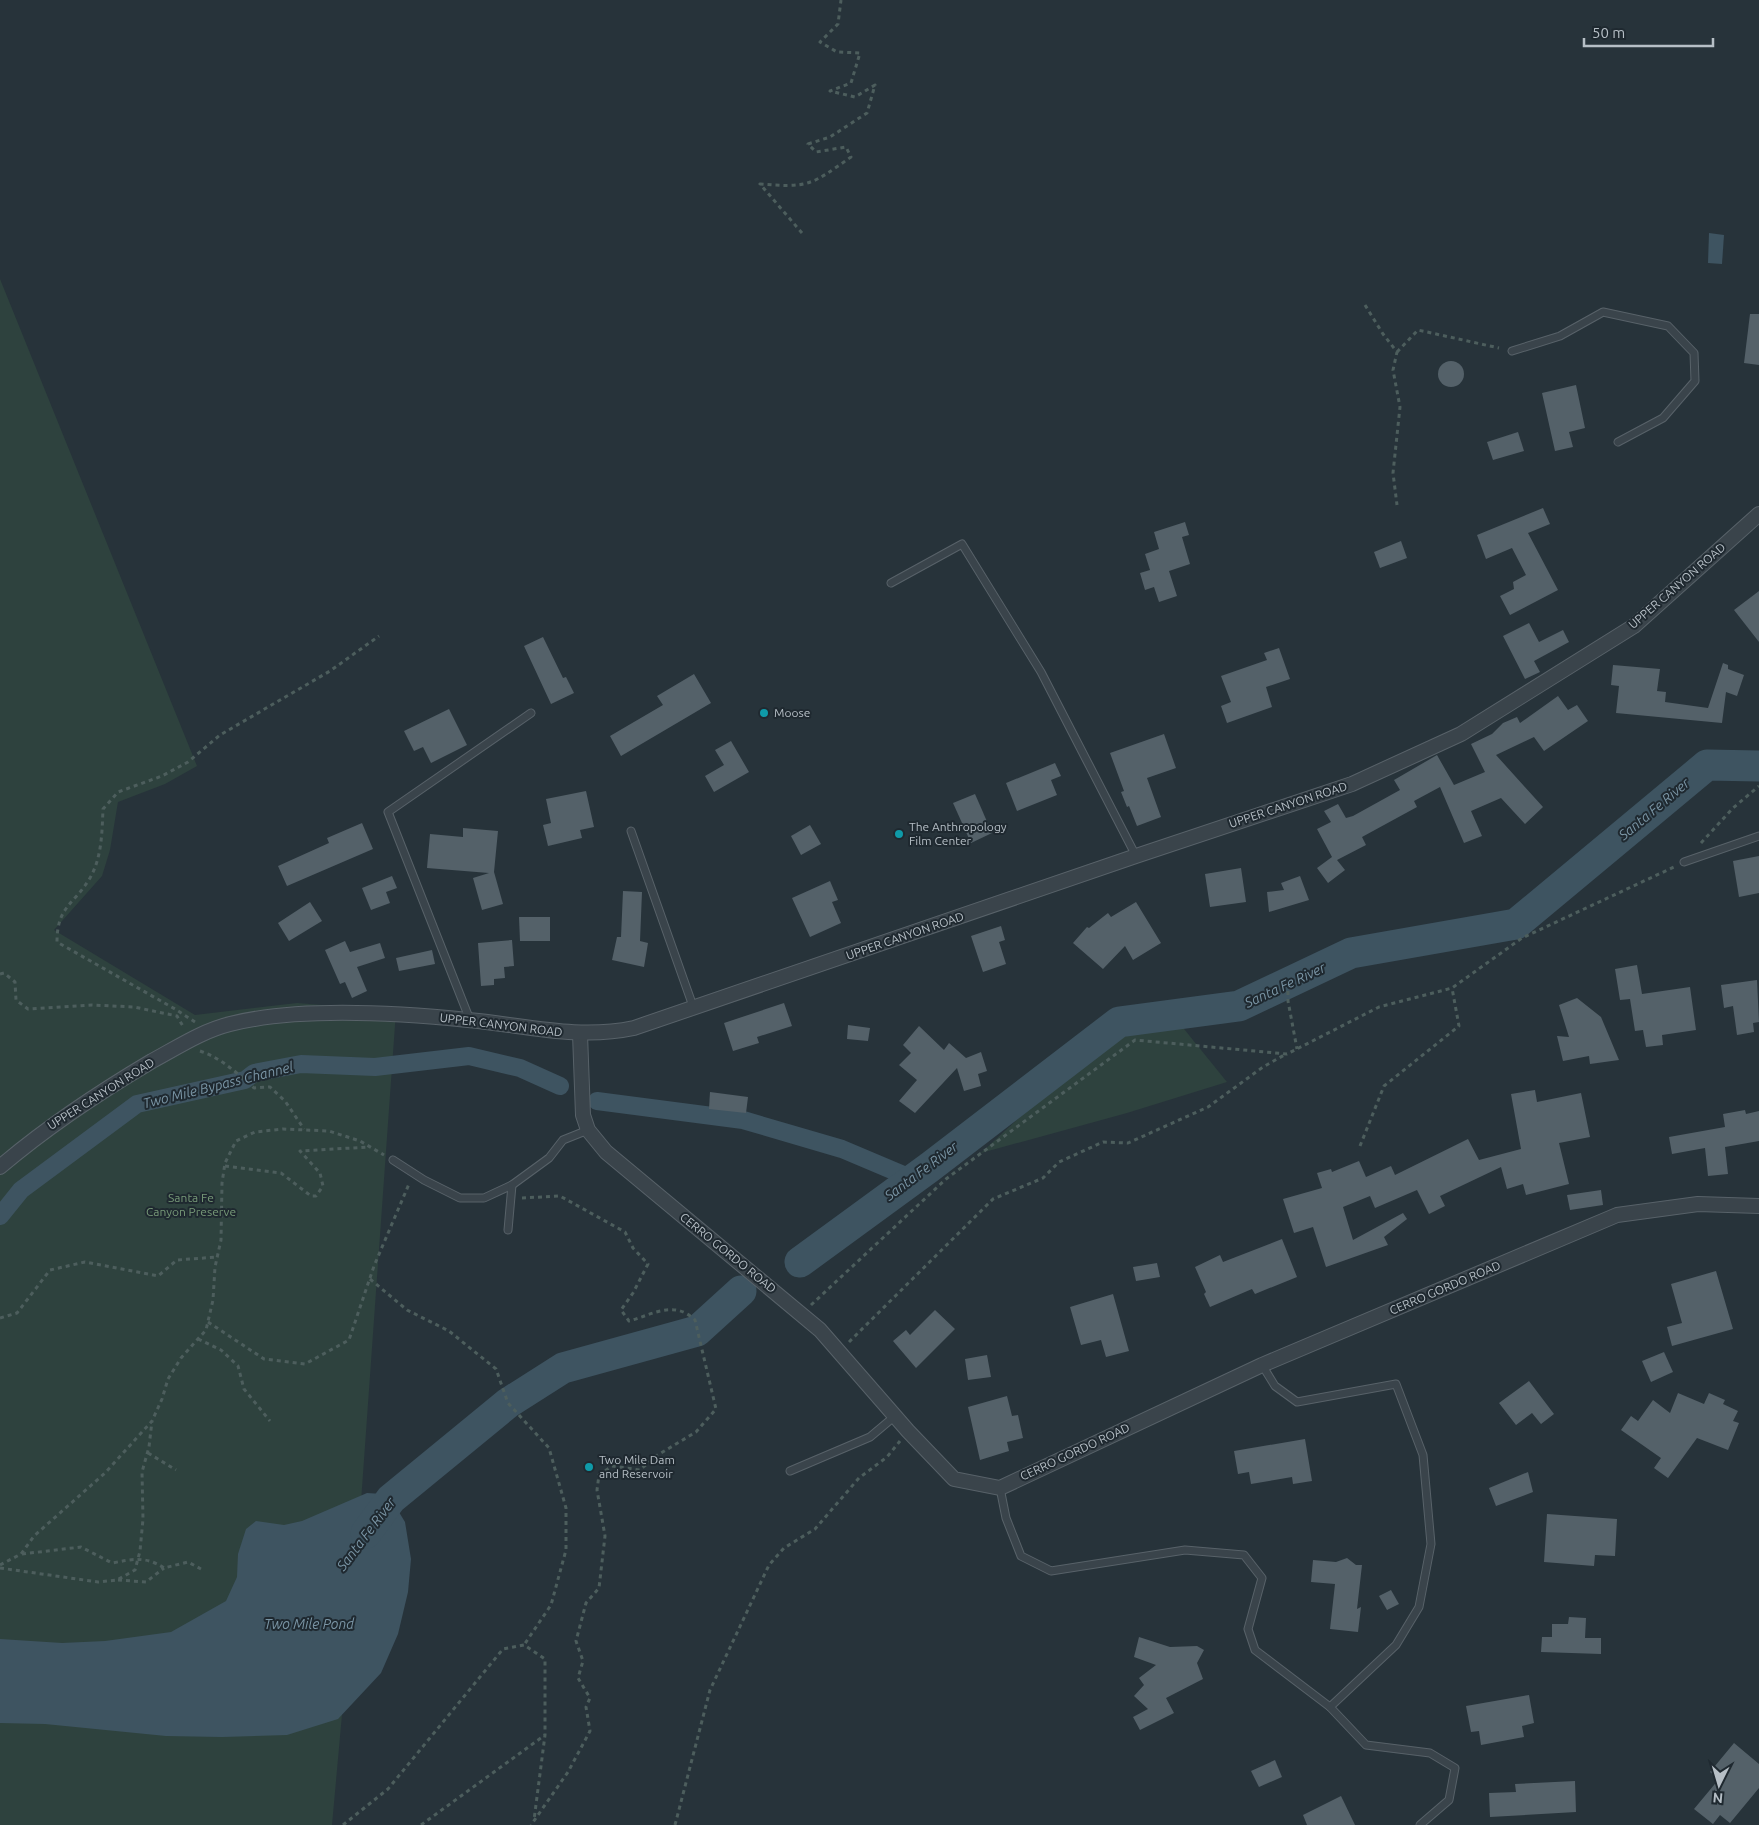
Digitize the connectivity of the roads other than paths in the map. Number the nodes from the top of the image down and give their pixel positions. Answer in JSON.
{"nodes":[{"id":1,"x":1512,"y":351,"type":"dead end"},
{"id":2,"x":1618,"y":442,"type":"dead end"},
{"id":3,"x":1759,"y":514,"type":"edge"},
{"id":4,"x":891,"y":583,"type":"dead end"},
{"id":5,"x":531,"y":713,"type":"dead end"},
{"id":6,"x":631,"y":831,"type":"dead end"},
{"id":7,"x":1759,"y":836,"type":"edge"},
{"id":8,"x":1136,"y":856,"type":"junction"},
{"id":9,"x":1684,"y":862,"type":"road end"},
{"id":10,"x":694,"y":1009,"type":"junction"},
{"id":11,"x":470,"y":1020,"type":"junction"},
{"id":12,"x":580,"y":1034,"type":"junction"},
{"id":13,"x":588,"y":1130,"type":"junction"},
{"id":14,"x":393,"y":1160,"type":"road end"},
{"id":15,"x":0,"y":1167,"type":"edge"},
{"id":16,"x":512,"y":1185,"type":"junction"},
{"id":17,"x":1759,"y":1206,"type":"edge"},
{"id":18,"x":508,"y":1230,"type":"dead end"},
{"id":19,"x":1262,"y":1365,"type":"junction"},
{"id":20,"x":895,"y":1416,"type":"junction"},
{"id":21,"x":790,"y":1471,"type":"dead end"},
{"id":22,"x":1000,"y":1488,"type":"junction"},
{"id":23,"x":1330,"y":1707,"type":"junction"},
{"id":24,"x":1420,"y":1825,"type":"edge"}],
"edges":[{"from":1,"to":2,"type":"lane"},
{"from":3,"to":8,"type":"street","name":"UPPER CANYON ROAD"},
{"from":4,"to":8,"type":"lane"},
{"from":5,"to":11,"type":"lane"},
{"from":6,"to":10,"type":"lane"},
{"from":7,"to":9,"type":"lane"},
{"from":8,"to":10,"type":"street","name":"UPPER CANYON ROAD"},
{"from":10,"to":12,"type":"street","name":"UPPER CANYON ROAD"},
{"from":11,"to":12,"type":"street","name":"UPPER CANYON ROAD"},
{"from":11,"to":15,"type":"street","name":"UPPER CANYON ROAD"},
{"from":12,"to":13,"type":"street","name":"CERRO GORDO ROAD"},
{"from":13,"to":16,"type":"lane"},
{"from":13,"to":20,"type":"street","name":"CERRO GORDO ROAD"},
{"from":14,"to":16,"type":"lane"},
{"from":16,"to":18,"type":"lane"},
{"from":17,"to":19,"type":"street","name":"CERRO GORDO ROAD"},
{"from":19,"to":22,"type":"street","name":"CERRO GORDO ROAD"},
{"from":19,"to":23,"type":"lane"},
{"from":20,"to":21,"type":"lane"},
{"from":20,"to":22,"type":"street","name":"CERRO GORDO ROAD"},
{"from":22,"to":23,"type":"lane"},
{"from":23,"to":24,"type":"lane"}]}
